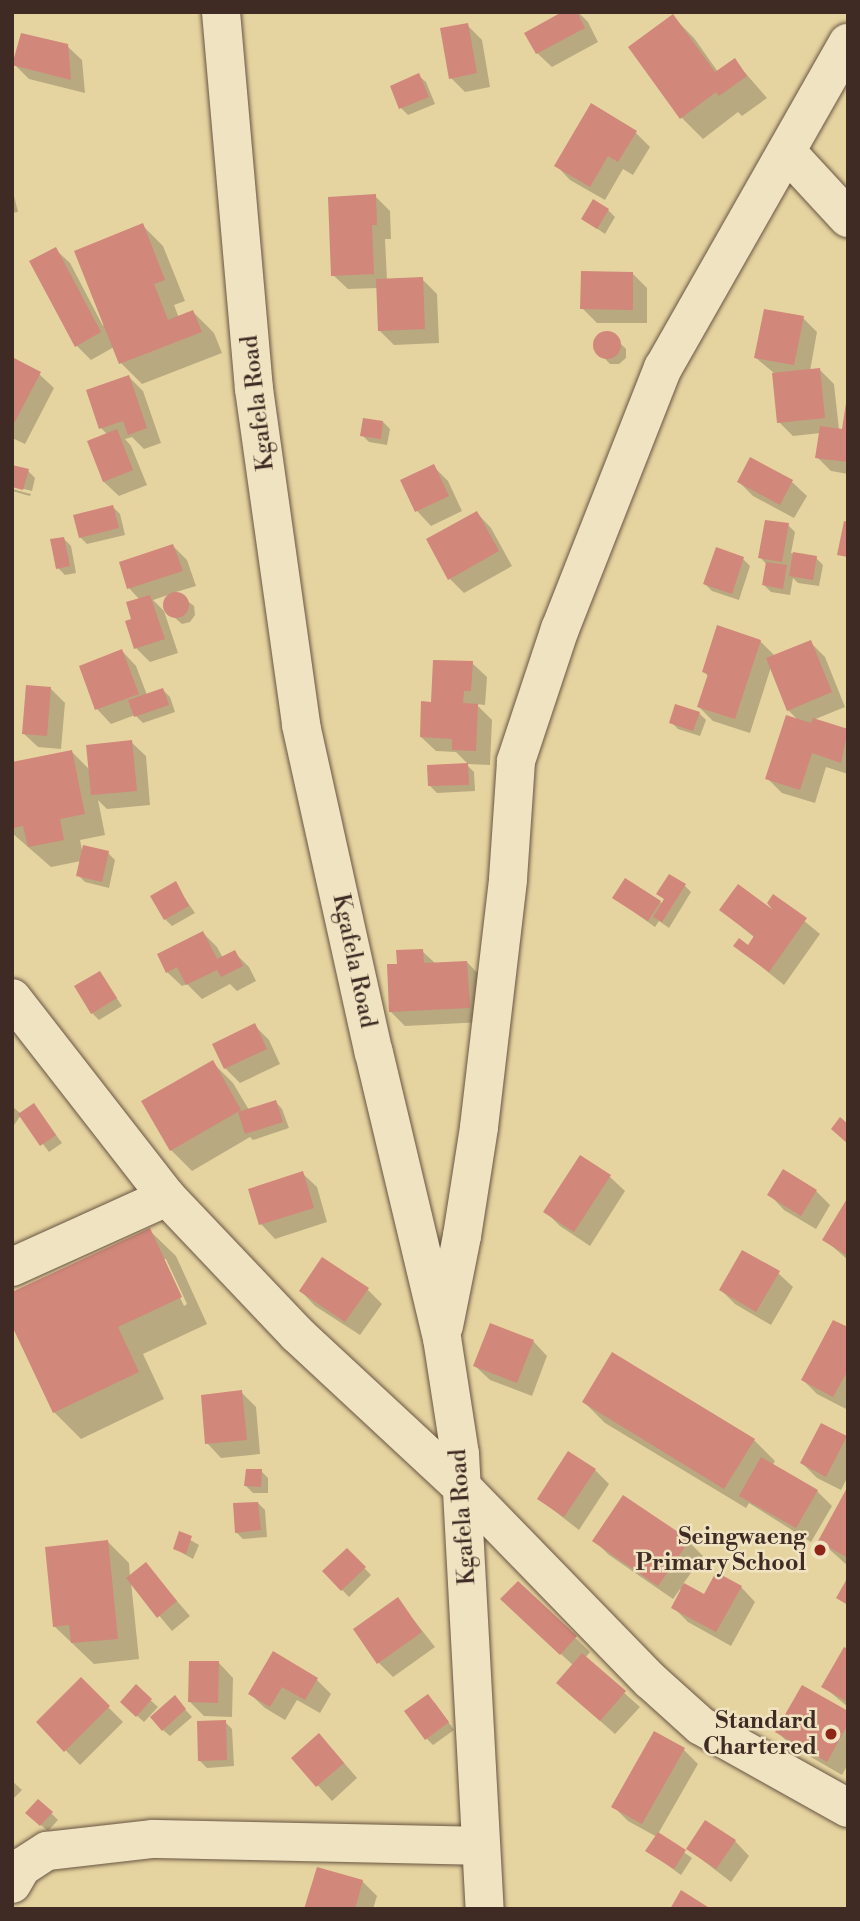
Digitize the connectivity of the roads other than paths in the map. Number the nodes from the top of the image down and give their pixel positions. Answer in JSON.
{"nodes":[{"id":1,"x":222,"y":12,"type":"edge"},
{"id":2,"x":848,"y":43,"type":"edge"},
{"id":3,"x":787,"y":152,"type":"junction"},
{"id":4,"x":848,"y":218,"type":"edge"},
{"id":5,"x":12,"y":998,"type":"edge"},
{"id":6,"x":167,"y":1197,"type":"junction"},
{"id":7,"x":12,"y":1267,"type":"edge"},
{"id":8,"x":442,"y":1338,"type":"junction"},
{"id":9,"x":463,"y":1488,"type":"junction"},
{"id":10,"x":848,"y":1808,"type":"edge"},
{"id":11,"x":481,"y":1846,"type":"junction"},
{"id":12,"x":12,"y":1884,"type":"edge"},
{"id":13,"x":485,"y":1909,"type":"edge"}],
"edges":[{"from":1,"to":8,"type":"street","name":"Kgafela Road"},
{"from":2,"to":3,"type":"street"},
{"from":3,"to":4,"type":"street"},
{"from":3,"to":8,"type":"street"},
{"from":5,"to":6,"type":"street"},
{"from":6,"to":7,"type":"street"},
{"from":6,"to":9,"type":"street"},
{"from":8,"to":9,"type":"street","name":"Kgafela Road"},
{"from":9,"to":10,"type":"street"},
{"from":9,"to":11,"type":"street","name":"Kgafela Road"},
{"from":11,"to":12,"type":"street"},
{"from":11,"to":13,"type":"street","name":"Kgafela Road"}]}
